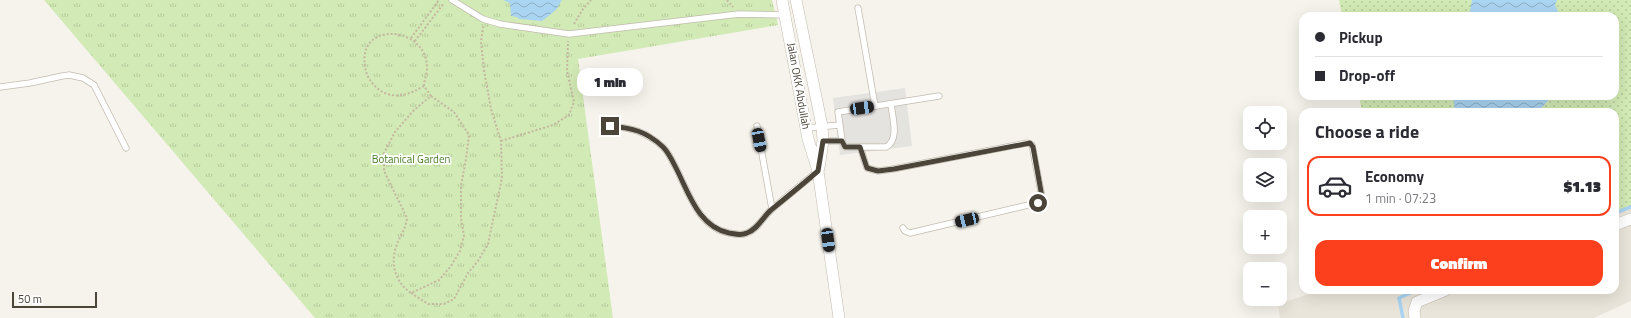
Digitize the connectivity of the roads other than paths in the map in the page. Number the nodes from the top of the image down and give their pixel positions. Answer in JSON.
{"nodes":[{"id":1,"x":452,"y":0,"type":"edge"},
{"id":2,"x":782,"y":0,"type":"edge"},
{"id":3,"x":796,"y":0,"type":"edge"},
{"id":4,"x":858,"y":8,"type":"dead end"},
{"id":5,"x":786,"y":15,"type":"junction"},
{"id":6,"x":0,"y":86,"type":"edge"},
{"id":7,"x":939,"y":96,"type":"dead end"},
{"id":8,"x":891,"y":104,"type":"junction"},
{"id":9,"x":875,"y":106,"type":"junction"},
{"id":10,"x":840,"y":125,"type":"junction"},
{"id":11,"x":610,"y":126,"type":"dead end"},
{"id":12,"x":756,"y":126,"type":"dead end"},
{"id":13,"x":822,"y":126,"type":"junction"},
{"id":14,"x":806,"y":128,"type":"junction"},
{"id":15,"x":823,"y":141,"type":"junction"},
{"id":16,"x":842,"y":141,"type":"junction"},
{"id":17,"x":860,"y":147,"type":"junction"},
{"id":18,"x":126,"y":148,"type":"dead end"},
{"id":19,"x":818,"y":171,"type":"junction"},
{"id":20,"x":772,"y":209,"type":"junction"},
{"id":21,"x":1631,"y":219,"type":"edge"},
{"id":22,"x":1619,"y":224,"type":"edge"},
{"id":23,"x":903,"y":228,"type":"dead end"},
{"id":24,"x":1436,"y":294,"type":"edge"},
{"id":25,"x":839,"y":318,"type":"edge"},
{"id":26,"x":1415,"y":318,"type":"edge"}],
"edges":[{"from":1,"to":5,"type":"lane"},
{"from":2,"to":5,"type":"street","name":"Jalan OKK Abdullah"},
{"from":3,"to":13,"type":"street","name":"Jalan OKK Abdullah"},
{"from":4,"to":9,"type":"lane"},
{"from":5,"to":14,"type":"street","name":"Jalan OKK Abdullah"},
{"from":6,"to":18,"type":"lane"},
{"from":7,"to":8,"type":"lane"},
{"from":8,"to":9,"type":"lane"},
{"from":8,"to":17,"type":"lane"},
{"from":9,"to":10,"type":"lane"},
{"from":10,"to":13,"type":"lane"},
{"from":10,"to":16,"type":"lane"},
{"from":11,"to":20,"type":"lane"},
{"from":12,"to":20,"type":"lane"},
{"from":13,"to":14,"type":"lane"},
{"from":13,"to":15,"type":"street","name":"Jalan OKK Abdullah"},
{"from":14,"to":19,"type":"street","name":"Jalan OKK Abdullah"},
{"from":15,"to":16,"type":"lane"},
{"from":15,"to":19,"type":"street","name":"Jalan OKK Abdullah"},
{"from":16,"to":17,"type":"lane"},
{"from":17,"to":23,"type":"lane"},
{"from":19,"to":20,"type":"lane"},
{"from":19,"to":25,"type":"street","name":"Jalan OKK Abdullah"},
{"from":21,"to":22,"type":"street"},
{"from":24,"to":26,"type":"street"}]}
